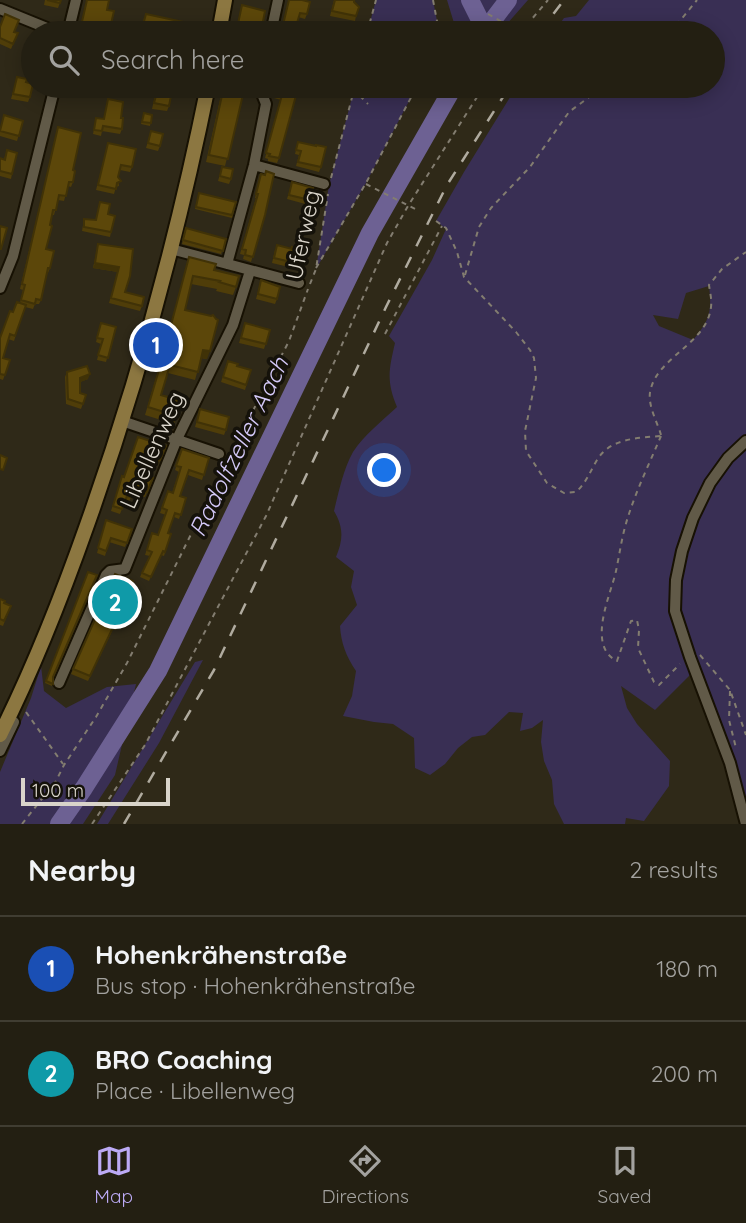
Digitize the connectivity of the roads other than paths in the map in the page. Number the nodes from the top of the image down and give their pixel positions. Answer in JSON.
{"nodes":[{"id":1,"x":76,"y":0,"type":"edge"},
{"id":2,"x":225,"y":0,"type":"edge"},
{"id":3,"x":278,"y":0,"type":"edge"},
{"id":4,"x":0,"y":9,"type":"edge"},
{"id":5,"x":30,"y":21,"type":"edge"},
{"id":6,"x":71,"y":21,"type":"edge"},
{"id":7,"x":221,"y":21,"type":"edge"},
{"id":8,"x":274,"y":21,"type":"edge"},
{"id":9,"x":52,"y":98,"type":"edge"},
{"id":10,"x":206,"y":98,"type":"edge"},
{"id":11,"x":264,"y":98,"type":"edge"},
{"id":12,"x":254,"y":165,"type":"junction"},
{"id":13,"x":324,"y":184,"type":"dead end"},
{"id":14,"x":171,"y":249,"type":"junction"},
{"id":15,"x":227,"y":264,"type":"junction"},
{"id":16,"x":250,"y":271,"type":"junction"},
{"id":17,"x":1,"y":284,"type":"edge"},
{"id":18,"x":299,"y":284,"type":"dead end"},
{"id":19,"x":122,"y":421,"type":"junction"},
{"id":20,"x":177,"y":439,"type":"junction"},
{"id":21,"x":746,"y":440,"type":"edge"},
{"id":22,"x":219,"y":454,"type":"dead end"},
{"id":23,"x":59,"y":683,"type":"dead end"},
{"id":24,"x":17,"y":701,"type":"junction"},
{"id":25,"x":0,"y":735,"type":"edge"},
{"id":26,"x":0,"y":751,"type":"edge"},
{"id":27,"x":746,"y":824,"type":"edge"}],
"edges":[{"from":1,"to":6,"type":"street"},
{"from":2,"to":7,"type":"main road"},
{"from":3,"to":8,"type":"street"},
{"from":4,"to":5,"type":"street"},
{"from":9,"to":17,"type":"street"},
{"from":10,"to":14,"type":"main road"},
{"from":11,"to":12,"type":"street"},
{"from":12,"to":13,"type":"street"},
{"from":12,"to":15,"type":"street"},
{"from":14,"to":15,"type":"street"},
{"from":14,"to":19,"type":"main road"},
{"from":15,"to":16,"type":"street"},
{"from":16,"to":18,"type":"street"},
{"from":16,"to":20,"type":"street","name":"Libellenweg"},
{"from":19,"to":20,"type":"street"},
{"from":19,"to":24,"type":"main road"},
{"from":20,"to":22,"type":"street"},
{"from":20,"to":23,"type":"street","name":"Libellenweg"},
{"from":21,"to":27,"type":"street"},
{"from":24,"to":25,"type":"main road"},
{"from":24,"to":26,"type":"street"}]}
